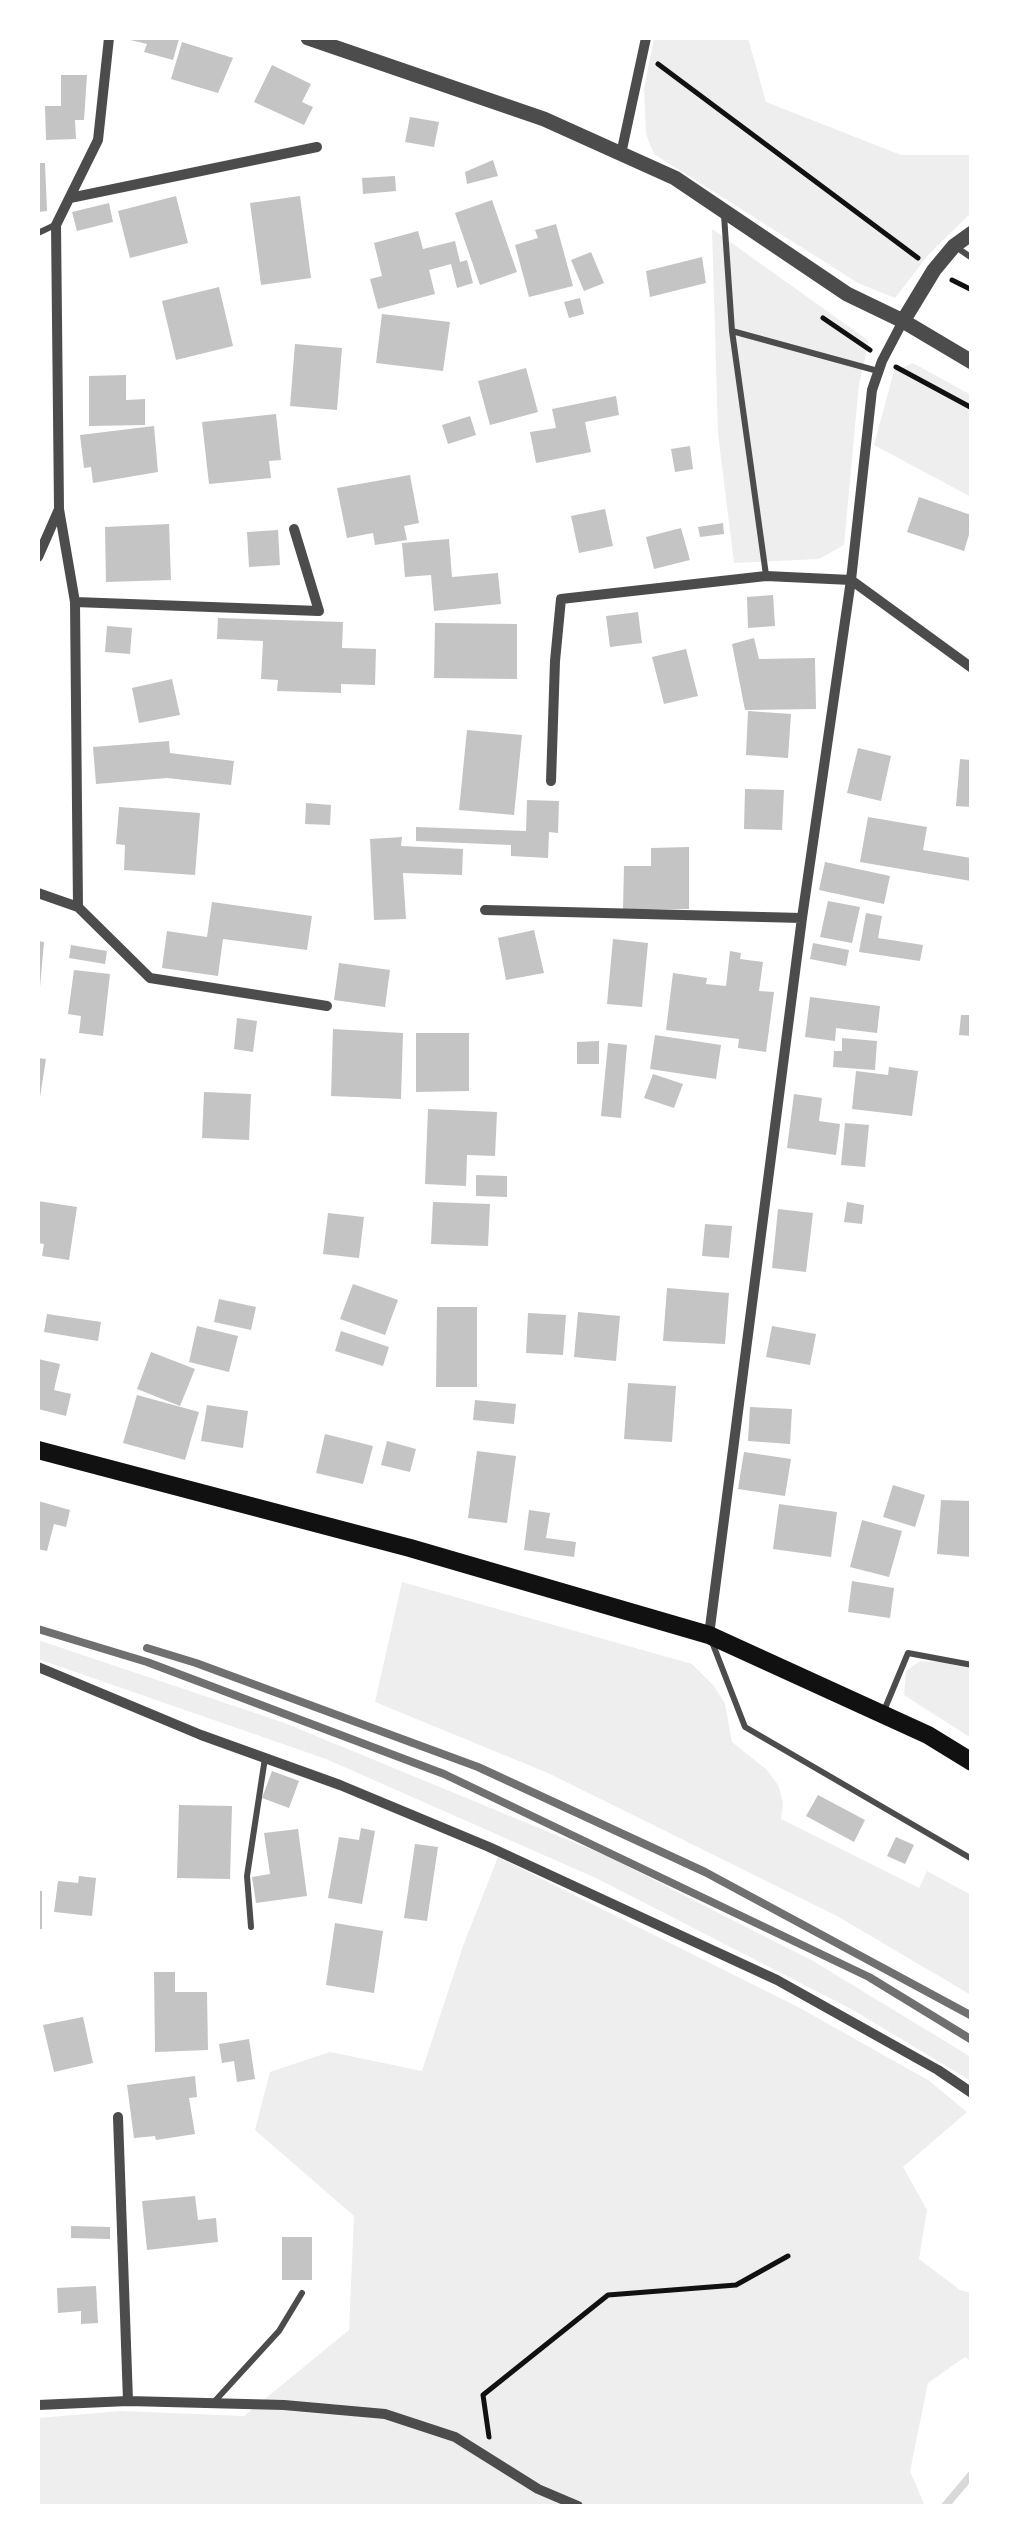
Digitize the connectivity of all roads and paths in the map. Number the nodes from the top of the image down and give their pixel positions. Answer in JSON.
{"nodes":[{"id":1,"x":110,"y":38,"type":"edge"},
{"id":2,"x":308,"y":38,"type":"edge"},
{"id":3,"x":646,"y":38,"type":"edge"},
{"id":4,"x":644,"y":53,"type":"junction"},
{"id":5,"x":317,"y":147,"type":"dead end"},
{"id":6,"x":620,"y":154,"type":"junction"},
{"id":7,"x":70,"y":198,"type":"junction"},
{"id":8,"x":724,"y":211,"type":"junction"},
{"id":9,"x":56,"y":225,"type":"junction"},
{"id":10,"x":38,"y":233,"type":"edge"},
{"id":11,"x":972,"y":233,"type":"edge"},
{"id":12,"x":954,"y":246,"type":"junction"},
{"id":13,"x":972,"y":258,"type":"edge"},
{"id":14,"x":934,"y":270,"type":"junction"},
{"id":15,"x":972,"y":290,"type":"edge"},
{"id":16,"x":903,"y":321,"type":"junction"},
{"id":17,"x":732,"y":331,"type":"junction"},
{"id":18,"x":972,"y":362,"type":"edge"},
{"id":19,"x":878,"y":371,"type":"junction"},
{"id":20,"x":59,"y":510,"type":"junction"},
{"id":21,"x":294,"y":529,"type":"dead end"},
{"id":22,"x":38,"y":558,"type":"edge"},
{"id":23,"x":766,"y":576,"type":"junction"},
{"id":24,"x":850,"y":580,"type":"junction"},
{"id":25,"x":75,"y":602,"type":"junction"},
{"id":26,"x":972,"y":668,"type":"edge"},
{"id":27,"x":551,"y":780,"type":"dead end"},
{"id":28,"x":38,"y":892,"type":"edge"},
{"id":29,"x":78,"y":907,"type":"junction"},
{"id":30,"x":484,"y":910,"type":"dead end"},
{"id":31,"x":802,"y":918,"type":"junction"},
{"id":32,"x":326,"y":1006,"type":"dead end"},
{"id":33,"x":38,"y":1450,"type":"edge"},
{"id":34,"x":709,"y":1635,"type":"junction"},
{"id":35,"x":972,"y":1665,"type":"edge"},
{"id":36,"x":38,"y":1668,"type":"edge"},
{"id":37,"x":882,"y":1714,"type":"junction"},
{"id":38,"x":265,"y":1758,"type":"junction"},
{"id":39,"x":972,"y":1762,"type":"edge"},
{"id":40,"x":972,"y":1859,"type":"edge"},
{"id":41,"x":251,"y":1927,"type":"dead end"},
{"id":42,"x":972,"y":2094,"type":"edge"},
{"id":43,"x":118,"y":2117,"type":"dead end"},
{"id":44,"x":788,"y":2256,"type":"dead end"},
{"id":45,"x":302,"y":2293,"type":"dead end"},
{"id":46,"x":128,"y":2400,"type":"junction"},
{"id":47,"x":213,"y":2403,"type":"junction"},
{"id":48,"x":38,"y":2405,"type":"edge"},
{"id":49,"x":492,"y":2460,"type":"junction"},
{"id":50,"x":578,"y":2506,"type":"edge"}],
"edges":[{"from":1,"to":7,"type":"street"},
{"from":2,"to":6,"type":"street"},
{"from":3,"to":4,"type":"street"},
{"from":4,"to":6,"type":"street"},
{"from":4,"to":14,"type":"path"},
{"from":5,"to":7,"type":"street"},
{"from":6,"to":8,"type":"street"},
{"from":7,"to":9,"type":"street"},
{"from":8,"to":16,"type":"street"},
{"from":8,"to":17,"type":"lane"},
{"from":9,"to":10,"type":"lane"},
{"from":9,"to":20,"type":"street"},
{"from":11,"to":12,"type":"street"},
{"from":12,"to":13,"type":"lane"},
{"from":12,"to":14,"type":"street"},
{"from":14,"to":15,"type":"path"},
{"from":14,"to":16,"type":"street"},
{"from":16,"to":18,"type":"street"},
{"from":16,"to":19,"type":"street"},
{"from":17,"to":19,"type":"lane"},
{"from":17,"to":23,"type":"lane"},
{"from":19,"to":24,"type":"street"},
{"from":20,"to":22,"type":"street"},
{"from":20,"to":25,"type":"street"},
{"from":21,"to":25,"type":"street"},
{"from":23,"to":24,"type":"street"},
{"from":23,"to":27,"type":"street"},
{"from":24,"to":26,"type":"street"},
{"from":24,"to":31,"type":"street"},
{"from":25,"to":29,"type":"street"},
{"from":28,"to":29,"type":"street"},
{"from":29,"to":32,"type":"street"},
{"from":30,"to":31,"type":"street"},
{"from":31,"to":34,"type":"street"},
{"from":33,"to":34,"type":"main road"},
{"from":34,"to":37,"type":"main road"},
{"from":34,"to":40,"type":"lane"},
{"from":35,"to":37,"type":"lane"},
{"from":36,"to":38,"type":"street"},
{"from":37,"to":39,"type":"main road"},
{"from":38,"to":41,"type":"lane"},
{"from":38,"to":42,"type":"street"},
{"from":43,"to":46,"type":"street"},
{"from":44,"to":49,"type":"path"},
{"from":45,"to":47,"type":"lane"},
{"from":46,"to":47,"type":"street"},
{"from":46,"to":48,"type":"street"},
{"from":47,"to":49,"type":"street"},
{"from":49,"to":50,"type":"street"}]}
